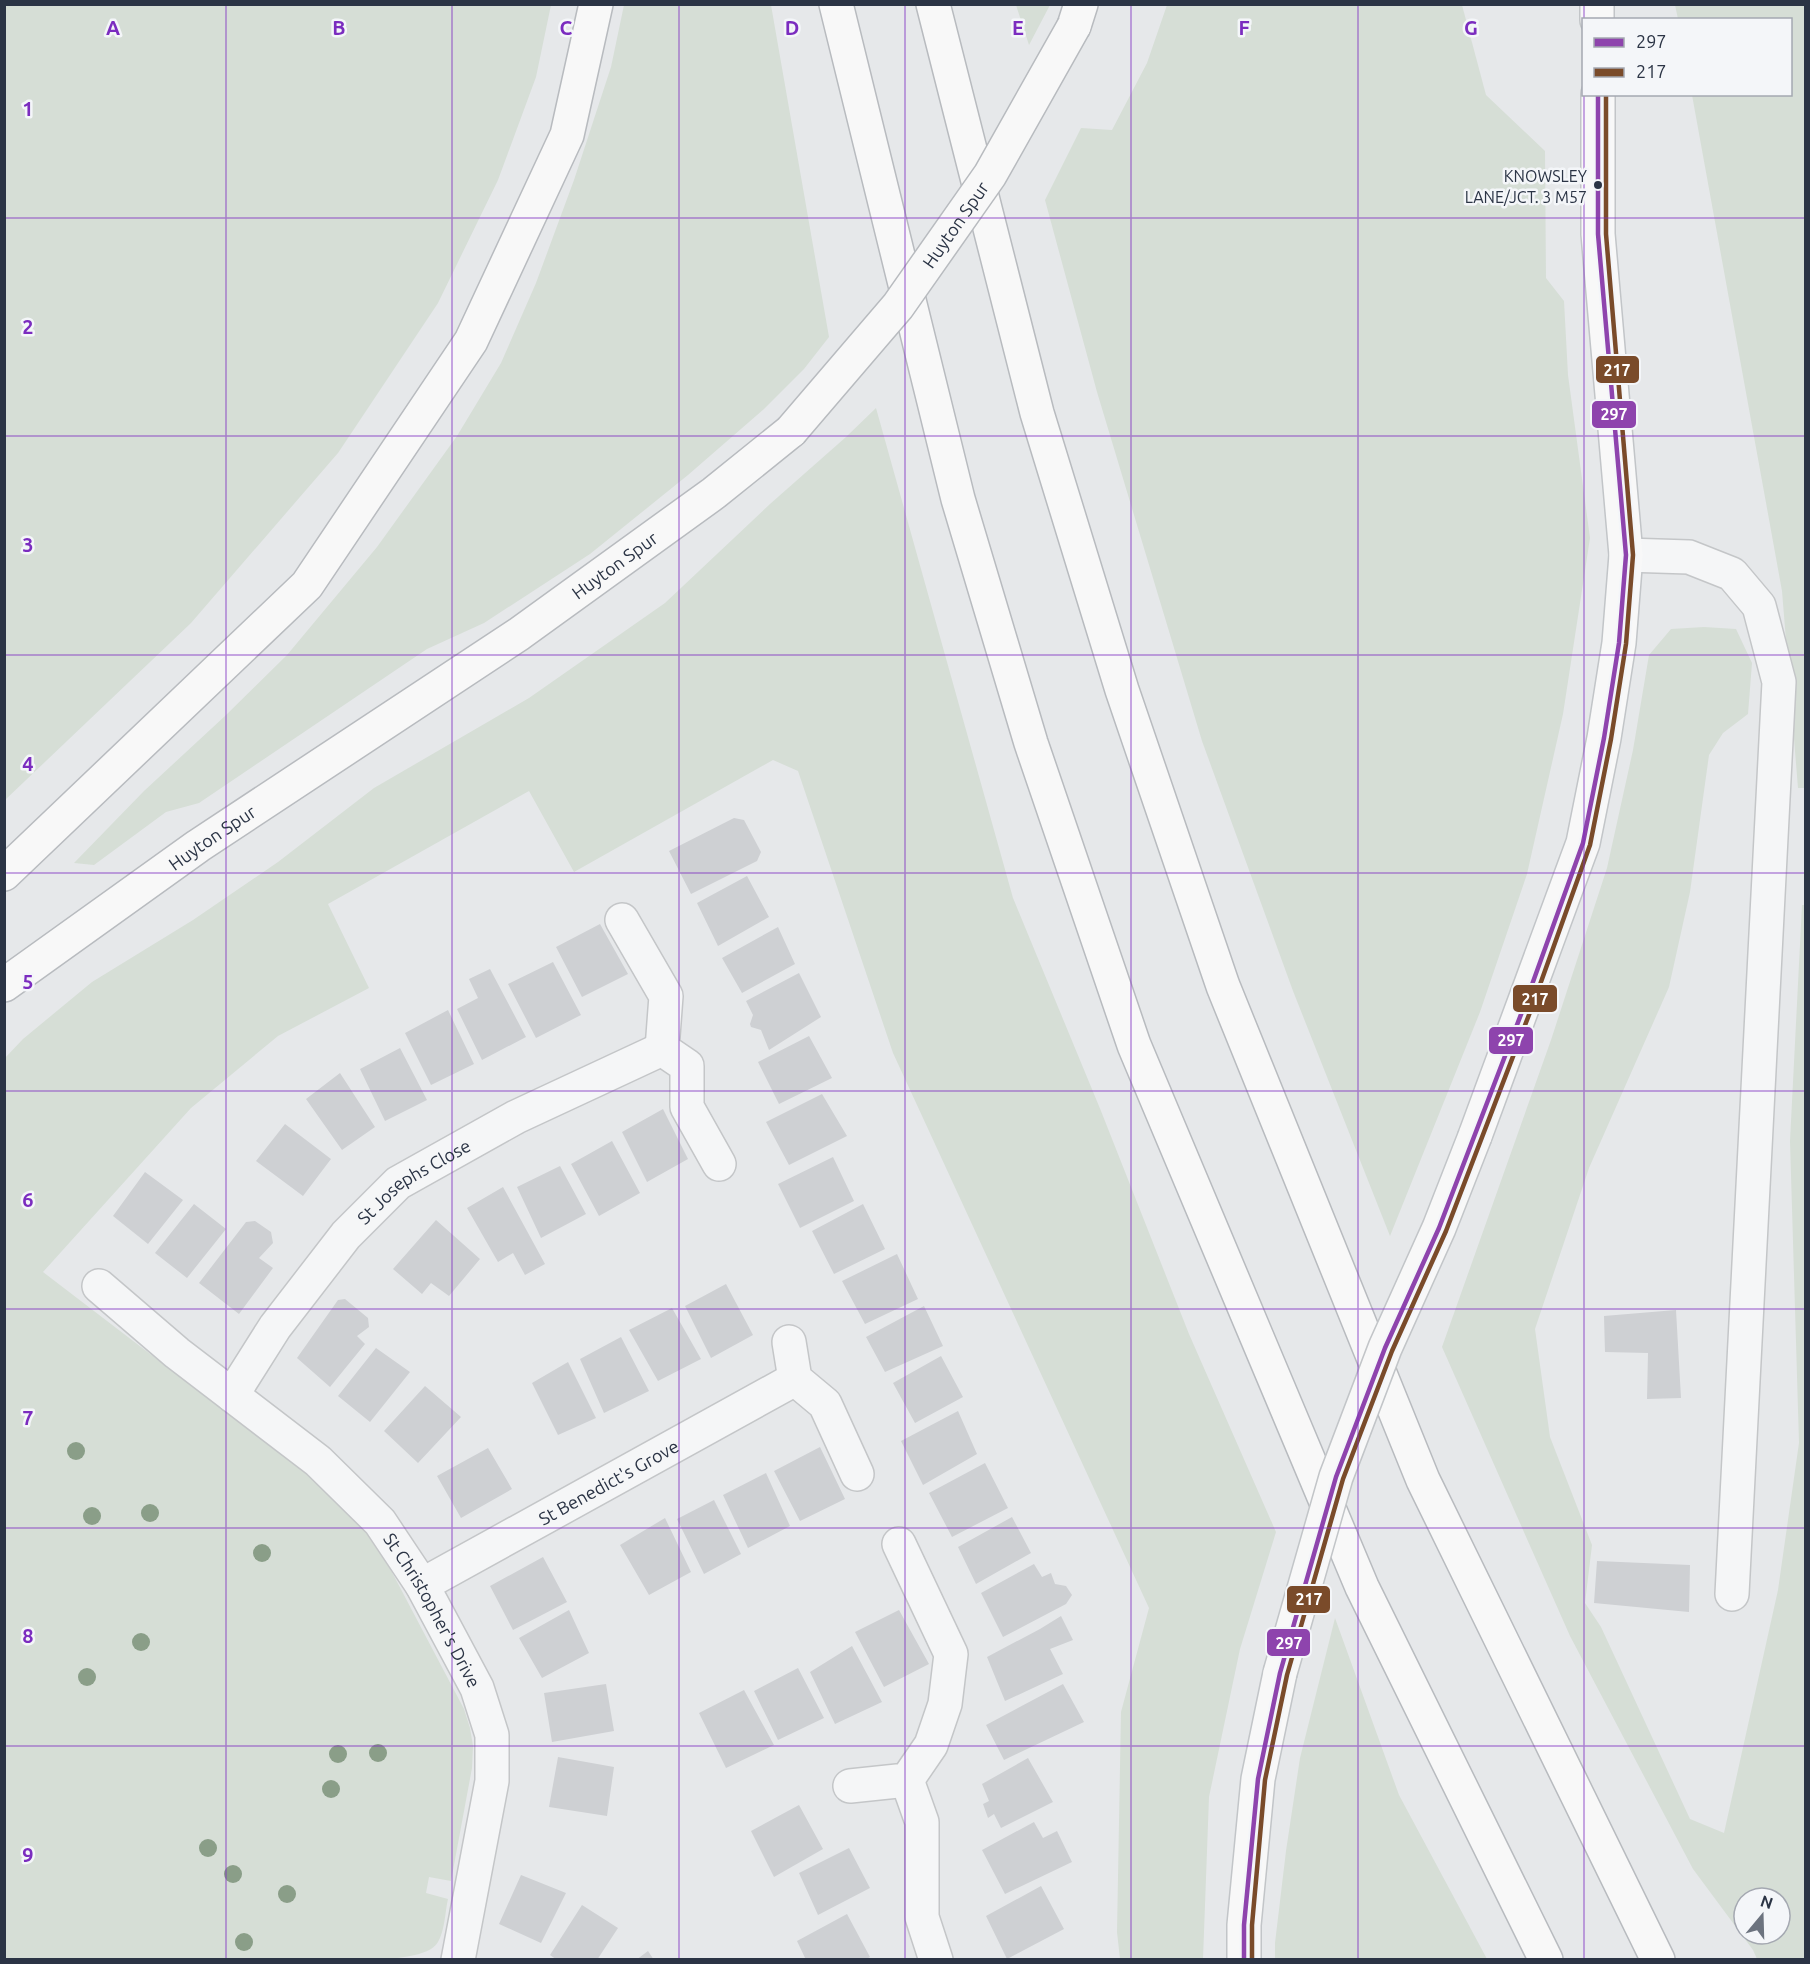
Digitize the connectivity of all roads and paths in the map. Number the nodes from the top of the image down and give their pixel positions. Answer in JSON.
{"nodes":[{"id":1,"x":596,"y":4,"type":"edge"},
{"id":2,"x":836,"y":4,"type":"edge"},
{"id":3,"x":933,"y":4,"type":"edge"},
{"id":4,"x":1077,"y":15,"type":"edge"},
{"id":5,"x":1598,"y":96,"type":"edge"},
{"id":6,"x":1626,"y":555,"type":"junction"},
{"id":7,"x":4,"y":874,"type":"edge"},
{"id":8,"x":622,"y":920,"type":"dead end"},
{"id":9,"x":4,"y":985,"type":"edge"},
{"id":10,"x":674,"y":1057,"type":"junction"},
{"id":11,"x":719,"y":1164,"type":"dead end"},
{"id":12,"x":99,"y":1286,"type":"dead end"},
{"id":13,"x":789,"y":1342,"type":"dead end"},
{"id":14,"x":795,"y":1379,"type":"junction"},
{"id":15,"x":232,"y":1395,"type":"junction"},
{"id":16,"x":857,"y":1474,"type":"dead end"},
{"id":17,"x":899,"y":1544,"type":"dead end"},
{"id":18,"x":422,"y":1585,"type":"junction"},
{"id":19,"x":1732,"y":1594,"type":"dead end"},
{"id":20,"x":907,"y":1780,"type":"junction"},
{"id":21,"x":850,"y":1786,"type":"dead end"},
{"id":22,"x":458,"y":1959,"type":"edge"},
{"id":23,"x":936,"y":1959,"type":"edge"},
{"id":24,"x":1244,"y":1959,"type":"edge"},
{"id":25,"x":1546,"y":1959,"type":"edge"},
{"id":26,"x":1658,"y":1959,"type":"edge"}],
"edges":[{"from":1,"to":7,"type":"main road"},
{"from":2,"to":25,"type":"main road"},
{"from":3,"to":26,"type":"main road"},
{"from":4,"to":9,"type":"main road","name":"Huyton Spur","bridge":true},
{"from":5,"to":6,"type":"main road"},
{"from":6,"to":19,"type":"street"},
{"from":6,"to":24,"type":"main road","bridge":true},
{"from":8,"to":10,"type":"street"},
{"from":10,"to":11,"type":"street"},
{"from":10,"to":15,"type":"street","name":"St Josephs Close"},
{"from":12,"to":15,"type":"street","name":"St Christopher's Drive"},
{"from":13,"to":14,"type":"street"},
{"from":14,"to":16,"type":"street"},
{"from":14,"to":18,"type":"street","name":"St Benedict's Grove"},
{"from":15,"to":18,"type":"street","name":"St Christopher's Drive"},
{"from":17,"to":20,"type":"street"},
{"from":18,"to":22,"type":"street","name":"St Christopher's Drive"},
{"from":20,"to":21,"type":"street"},
{"from":20,"to":23,"type":"street"}]}
